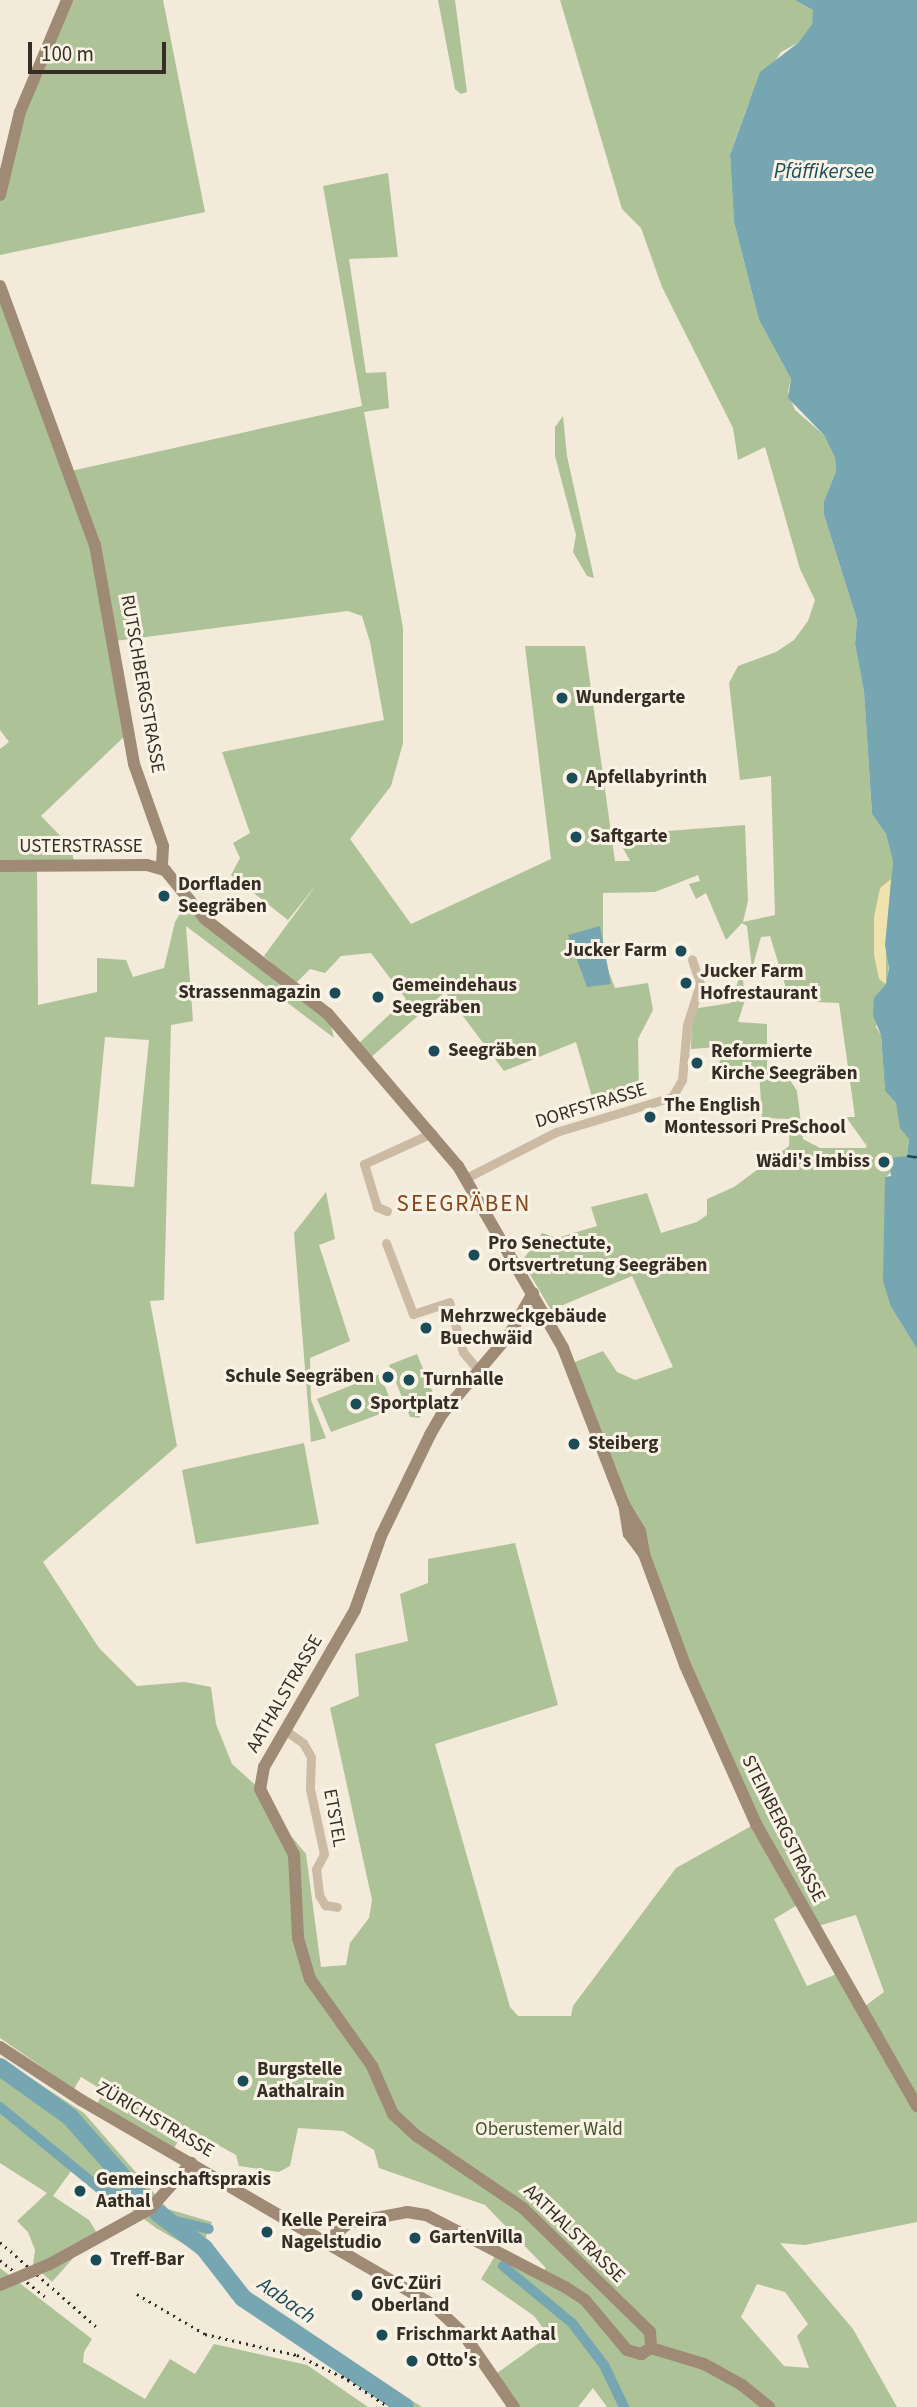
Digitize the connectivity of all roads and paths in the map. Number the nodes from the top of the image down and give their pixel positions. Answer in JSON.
{"nodes":[{"id":1,"x":67,"y":0,"type":"edge"},
{"id":2,"x":0,"y":195,"type":"edge"},
{"id":3,"x":0,"y":286,"type":"edge"},
{"id":4,"x":0,"y":866,"type":"edge"},
{"id":5,"x":162,"y":868,"type":"junction"},
{"id":6,"x":692,"y":959,"type":"dead end"},
{"id":7,"x":432,"y":1133,"type":"junction"},
{"id":8,"x":466,"y":1178,"type":"junction"},
{"id":9,"x":387,"y":1211,"type":"dead end"},
{"id":10,"x":386,"y":1243,"type":"dead end"},
{"id":11,"x":533,"y":1293,"type":"junction"},
{"id":12,"x":479,"y":1371,"type":"junction"},
{"id":13,"x":286,"y":1731,"type":"junction"},
{"id":14,"x":337,"y":1907,"type":"dead end"},
{"id":15,"x":0,"y":2047,"type":"edge"},
{"id":16,"x":917,"y":2106,"type":"edge"},
{"id":17,"x":191,"y":2163,"type":"junction"},
{"id":18,"x":326,"y":2242,"type":"junction"},
{"id":19,"x":0,"y":2285,"type":"edge"},
{"id":20,"x":651,"y":2348,"type":"junction"},
{"id":21,"x":514,"y":2407,"type":"edge"},
{"id":22,"x":769,"y":2407,"type":"edge"}],
"edges":[{"from":1,"to":2,"type":"street"},
{"from":3,"to":5,"type":"street","name":"RUTSCHBERGSTRASSE"},
{"from":4,"to":5,"type":"street","name":"USTERSTRASSE"},
{"from":5,"to":7,"type":"street"},
{"from":6,"to":8,"type":"street","name":"DORFSTRASSE"},
{"from":7,"to":8,"type":"street"},
{"from":7,"to":9,"type":"street"},
{"from":8,"to":11,"type":"street"},
{"from":10,"to":12,"type":"street"},
{"from":11,"to":12,"type":"street","name":"AATHALSTRASSE"},
{"from":11,"to":16,"type":"street","name":"STEINBERGSTRASSE"},
{"from":12,"to":13,"type":"street","name":"AATHALSTRASSE"},
{"from":13,"to":14,"type":"street","name":"ETSTEL"},
{"from":13,"to":20,"type":"street","name":"AATHALSTRASSE"},
{"from":15,"to":17,"type":"street","name":"ZÜRICHSTRASSE"},
{"from":17,"to":18,"type":"street","name":"ZÜRICHSTRASSE"},
{"from":17,"to":19,"type":"street","bridge":true},
{"from":18,"to":20,"type":"street"},
{"from":18,"to":21,"type":"street","name":"ZÜRICHSTRASSE"},
{"from":20,"to":22,"type":"street"}]}
